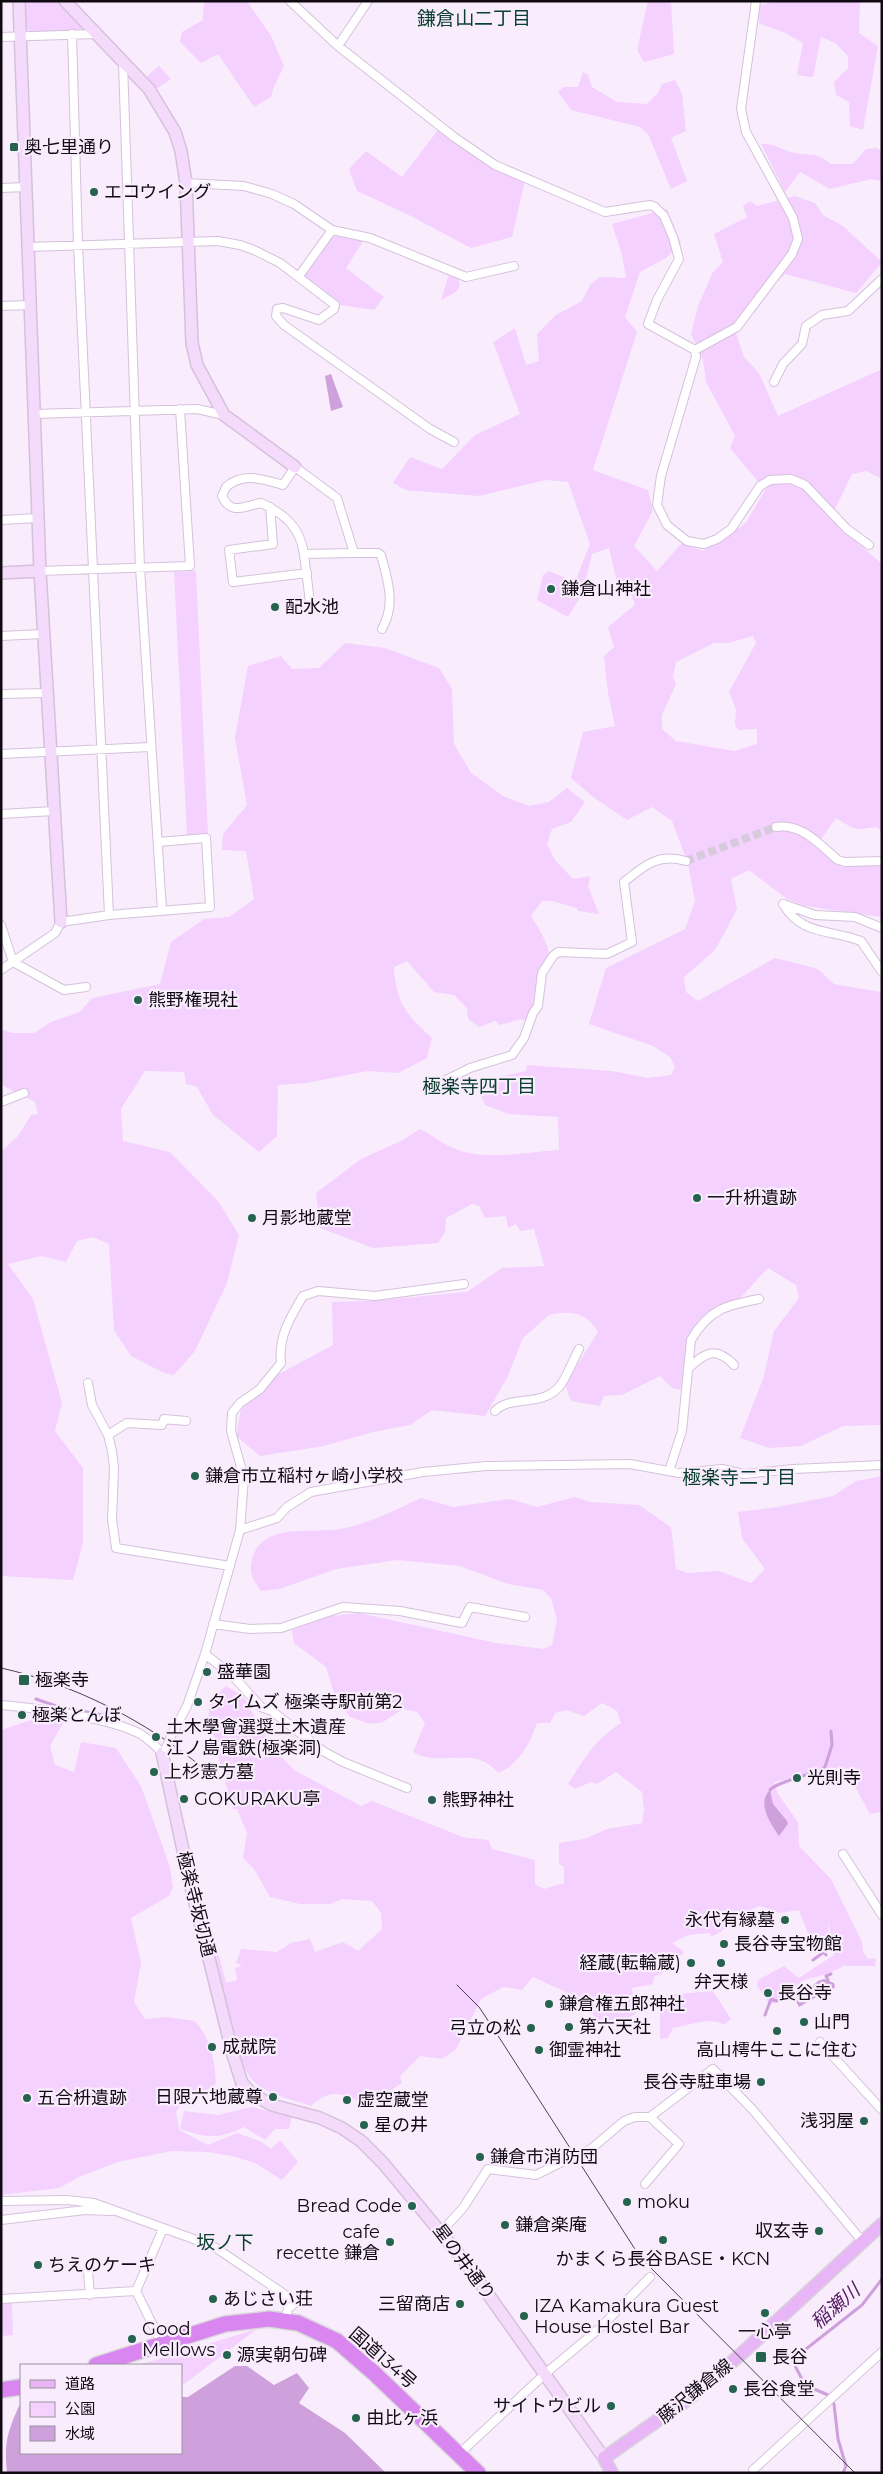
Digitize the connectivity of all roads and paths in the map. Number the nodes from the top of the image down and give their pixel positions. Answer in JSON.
{"nodes":[{"id":1,"x":19,"y":1,"type":"edge"},
{"id":2,"x":65,"y":1,"type":"edge"},
{"id":3,"x":290,"y":1,"type":"edge"},
{"id":4,"x":368,"y":1,"type":"edge"},
{"id":5,"x":756,"y":1,"type":"edge"},
{"id":6,"x":72,"y":34,"type":"junction"},
{"id":7,"x":96,"y":34,"type":"junction"},
{"id":8,"x":20,"y":36,"type":"junction"},
{"id":9,"x":1,"y":37,"type":"edge"},
{"id":10,"x":338,"y":46,"type":"junction"},
{"id":11,"x":123,"y":63,"type":"junction"},
{"id":12,"x":186,"y":183,"type":"junction"},
{"id":13,"x":26,"y":187,"type":"junction"},
{"id":14,"x":1,"y":188,"type":"edge"},
{"id":15,"x":332,"y":230,"type":"junction"},
{"id":16,"x":186,"y":242,"type":"junction"},
{"id":17,"x":128,"y":244,"type":"junction"},
{"id":18,"x":78,"y":245,"type":"junction"},
{"id":19,"x":28,"y":247,"type":"junction"},
{"id":20,"x":514,"y":266,"type":"dead end"},
{"id":21,"x":299,"y":276,"type":"junction"},
{"id":22,"x":882,"y":279,"type":"edge"},
{"id":23,"x":30,"y":305,"type":"junction"},
{"id":24,"x":1,"y":306,"type":"edge"},
{"id":25,"x":695,"y":350,"type":"junction"},
{"id":26,"x":774,"y":382,"type":"dead end"},
{"id":27,"x":180,"y":409,"type":"junction"},
{"id":28,"x":135,"y":410,"type":"junction"},
{"id":29,"x":86,"y":412,"type":"junction"},
{"id":30,"x":34,"y":414,"type":"junction"},
{"id":31,"x":224,"y":415,"type":"junction"},
{"id":32,"x":454,"y":442,"type":"dead end"},
{"id":33,"x":295,"y":467,"type":"junction"},
{"id":34,"x":270,"y":507,"type":"junction"},
{"id":35,"x":38,"y":518,"type":"junction"},
{"id":36,"x":1,"y":520,"type":"edge"},
{"id":37,"x":869,"y":545,"type":"dead end"},
{"id":38,"x":354,"y":553,"type":"junction"},
{"id":39,"x":304,"y":554,"type":"junction"},
{"id":40,"x":140,"y":568,"type":"junction"},
{"id":41,"x":93,"y":569,"type":"junction"},
{"id":42,"x":40,"y":571,"type":"junction"},
{"id":43,"x":1,"y":573,"type":"edge"},
{"id":44,"x":307,"y":573,"type":"junction"},
{"id":45,"x":311,"y":610,"type":"dead end"},
{"id":46,"x":382,"y":629,"type":"dead end"},
{"id":47,"x":43,"y":634,"type":"junction"},
{"id":48,"x":1,"y":636,"type":"edge"},
{"id":49,"x":47,"y":693,"type":"junction"},
{"id":50,"x":1,"y":694,"type":"edge"},
{"id":51,"x":150,"y":747,"type":"junction"},
{"id":52,"x":102,"y":749,"type":"junction"},
{"id":53,"x":50,"y":751,"type":"junction"},
{"id":54,"x":1,"y":754,"type":"edge"},
{"id":55,"x":54,"y":811,"type":"junction"},
{"id":56,"x":1,"y":814,"type":"edge"},
{"id":57,"x":776,"y":827,"type":"tunnel mouth"},
{"id":58,"x":158,"y":842,"type":"junction"},
{"id":59,"x":686,"y":861,"type":"tunnel mouth"},
{"id":60,"x":882,"y":861,"type":"edge"},
{"id":61,"x":162,"y":910,"type":"junction"},
{"id":62,"x":110,"y":915,"type":"junction"},
{"id":63,"x":60,"y":922,"type":"junction"},
{"id":64,"x":1,"y":925,"type":"edge"},
{"id":65,"x":882,"y":928,"type":"edge"},
{"id":66,"x":13,"y":962,"type":"junction"},
{"id":67,"x":1,"y":970,"type":"edge"},
{"id":68,"x":882,"y":972,"type":"edge"},
{"id":69,"x":86,"y":987,"type":"dead end"},
{"id":70,"x":444,"y":1081,"type":"dead end"},
{"id":71,"x":24,"y":1094,"type":"dead end"},
{"id":72,"x":1,"y":1102,"type":"edge"},
{"id":73,"x":464,"y":1284,"type":"dead end"},
{"id":74,"x":759,"y":1299,"type":"dead end"},
{"id":75,"x":579,"y":1349,"type":"dead end"},
{"id":76,"x":734,"y":1365,"type":"dead end"},
{"id":77,"x":688,"y":1369,"type":"junction"},
{"id":78,"x":88,"y":1383,"type":"dead end"},
{"id":79,"x":494,"y":1411,"type":"dead end"},
{"id":80,"x":186,"y":1421,"type":"dead end"},
{"id":81,"x":108,"y":1435,"type":"junction"},
{"id":82,"x":882,"y":1465,"type":"edge"},
{"id":83,"x":670,"y":1471,"type":"junction"},
{"id":84,"x":240,"y":1530,"type":"junction"},
{"id":85,"x":230,"y":1566,"type":"junction"},
{"id":86,"x":525,"y":1618,"type":"dead end"},
{"id":87,"x":213,"y":1624,"type":"junction"},
{"id":88,"x":204,"y":1654,"type":"junction"},
{"id":89,"x":1,"y":1705,"type":"edge"},
{"id":90,"x":164,"y":1750,"type":"junction"},
{"id":91,"x":407,"y":1788,"type":"dead end"},
{"id":92,"x":843,"y":1854,"type":"dead end"},
{"id":93,"x":882,"y":1915,"type":"edge"},
{"id":94,"x":820,"y":2042,"type":"dead end"},
{"id":95,"x":882,"y":2110,"type":"edge"},
{"id":96,"x":650,"y":2117,"type":"junction"},
{"id":97,"x":579,"y":2154,"type":"dead end"},
{"id":98,"x":376,"y":2156,"type":"joint"},
{"id":99,"x":570,"y":2158,"type":"dead end"},
{"id":100,"x":645,"y":2184,"type":"dead end"},
{"id":101,"x":1,"y":2201,"type":"edge"},
{"id":102,"x":115,"y":2212,"type":"junction"},
{"id":103,"x":1,"y":2220,"type":"edge"},
{"id":104,"x":882,"y":2224,"type":"edge"},
{"id":105,"x":163,"y":2229,"type":"junction"},
{"id":106,"x":442,"y":2231,"type":"junction"},
{"id":107,"x":862,"y":2240,"type":"junction"},
{"id":108,"x":88,"y":2272,"type":"dead end"},
{"id":109,"x":650,"y":2277,"type":"dead end"},
{"id":110,"x":136,"y":2291,"type":"junction"},
{"id":111,"x":90,"y":2294,"type":"junction"},
{"id":112,"x":1,"y":2299,"type":"edge"},
{"id":113,"x":285,"y":2322,"type":"junction"},
{"id":114,"x":162,"y":2344,"type":"junction"},
{"id":115,"x":882,"y":2352,"type":"edge"},
{"id":116,"x":99,"y":2364,"type":"edge"},
{"id":117,"x":546,"y":2373,"type":"junction"},
{"id":118,"x":20,"y":2387,"type":"edge"},
{"id":119,"x":1,"y":2390,"type":"edge"},
{"id":120,"x":459,"y":2454,"type":"junction"},
{"id":121,"x":604,"y":2458,"type":"junction"},
{"id":122,"x":753,"y":2470,"type":"dead end"},
{"id":123,"x":478,"y":2473,"type":"edge"},
{"id":124,"x":612,"y":2473,"type":"edge"}],
"edges":[{"from":1,"to":8,"type":"street"},
{"from":2,"to":7,"type":"street"},
{"from":3,"to":10,"type":"street"},
{"from":4,"to":10,"type":"street"},
{"from":5,"to":25,"type":"street"},
{"from":6,"to":7,"type":"street"},
{"from":6,"to":8,"type":"street"},
{"from":6,"to":18,"type":"street"},
{"from":7,"to":11,"type":"street"},
{"from":8,"to":9,"type":"street"},
{"from":8,"to":13,"type":"street"},
{"from":10,"to":25,"type":"street"},
{"from":11,"to":12,"type":"street"},
{"from":11,"to":17,"type":"street"},
{"from":12,"to":15,"type":"street"},
{"from":12,"to":16,"type":"street"},
{"from":13,"to":14,"type":"street"},
{"from":13,"to":19,"type":"street"},
{"from":15,"to":20,"type":"street"},
{"from":15,"to":21,"type":"street"},
{"from":16,"to":17,"type":"street"},
{"from":16,"to":21,"type":"street"},
{"from":16,"to":31,"type":"street"},
{"from":17,"to":18,"type":"street"},
{"from":17,"to":28,"type":"street"},
{"from":18,"to":19,"type":"street"},
{"from":18,"to":29,"type":"street"},
{"from":19,"to":23,"type":"street"},
{"from":21,"to":32,"type":"street"},
{"from":22,"to":26,"type":"street"},
{"from":23,"to":24,"type":"street"},
{"from":23,"to":30,"type":"street"},
{"from":25,"to":37,"type":"street"},
{"from":27,"to":28,"type":"street"},
{"from":27,"to":31,"type":"street"},
{"from":27,"to":40,"type":"street"},
{"from":28,"to":29,"type":"street"},
{"from":28,"to":40,"type":"street"},
{"from":29,"to":30,"type":"street"},
{"from":29,"to":41,"type":"street"},
{"from":30,"to":35,"type":"street"},
{"from":31,"to":33,"type":"street"},
{"from":33,"to":34,"type":"street"},
{"from":33,"to":38,"type":"street"},
{"from":34,"to":39,"type":"street"},
{"from":34,"to":44,"type":"street"},
{"from":35,"to":36,"type":"street"},
{"from":35,"to":42,"type":"street"},
{"from":38,"to":39,"type":"street"},
{"from":38,"to":46,"type":"street"},
{"from":39,"to":44,"type":"street"},
{"from":40,"to":41,"type":"street"},
{"from":40,"to":51,"type":"street"},
{"from":41,"to":42,"type":"street"},
{"from":41,"to":52,"type":"street"},
{"from":42,"to":43,"type":"street"},
{"from":42,"to":47,"type":"street"},
{"from":44,"to":45,"type":"street"},
{"from":47,"to":48,"type":"street"},
{"from":47,"to":49,"type":"street"},
{"from":49,"to":50,"type":"street"},
{"from":49,"to":53,"type":"street"},
{"from":51,"to":52,"type":"street"},
{"from":51,"to":58,"type":"street"},
{"from":52,"to":53,"type":"street"},
{"from":52,"to":62,"type":"street"},
{"from":53,"to":54,"type":"street"},
{"from":53,"to":55,"type":"street"},
{"from":55,"to":56,"type":"street"},
{"from":55,"to":63,"type":"street"},
{"from":57,"to":60,"type":"street"},
{"from":58,"to":61,"type":"street"},
{"from":58,"to":61,"type":"street"},
{"from":59,"to":70,"type":"street"},
{"from":61,"to":62,"type":"street"},
{"from":62,"to":63,"type":"street"},
{"from":63,"to":66,"type":"street"},
{"from":64,"to":66,"type":"street"},
{"from":65,"to":68,"type":"street"},
{"from":66,"to":67,"type":"street"},
{"from":66,"to":69,"type":"street"},
{"from":71,"to":72,"type":"street"},
{"from":73,"to":84,"type":"street"},
{"from":74,"to":77,"type":"street"},
{"from":75,"to":79,"type":"street"},
{"from":76,"to":77,"type":"street"},
{"from":77,"to":83,"type":"street"},
{"from":78,"to":81,"type":"street"},
{"from":80,"to":81,"type":"street"},
{"from":81,"to":85,"type":"street"},
{"from":82,"to":83,"type":"street"},
{"from":83,"to":84,"type":"street"},
{"from":84,"to":85,"type":"street"},
{"from":85,"to":87,"type":"street"},
{"from":86,"to":87,"type":"street"},
{"from":87,"to":88,"type":"street"},
{"from":88,"to":90,"type":"street","bridge":true},
{"from":88,"to":91,"type":"street"},
{"from":89,"to":90,"type":"street"},
{"from":90,"to":98,"type":"street","name":"極楽寺坂切通"},
{"from":92,"to":93,"type":"street"},
{"from":94,"to":95,"type":"street"},
{"from":96,"to":97,"type":"street"},
{"from":96,"to":100,"type":"street"},
{"from":96,"to":107,"type":"street"},
{"from":98,"to":106,"type":"street","name":"星の井通り"},
{"from":99,"to":106,"type":"street"},
{"from":101,"to":102,"type":"street"},
{"from":102,"to":103,"type":"street"},
{"from":102,"to":105,"type":"street"},
{"from":104,"to":107,"type":"main road","name":"藤沢鎌倉線"},
{"from":105,"to":110,"type":"street"},
{"from":105,"to":113,"type":"street"},
{"from":106,"to":117,"type":"street","name":"星の井通り"},
{"from":107,"to":121,"type":"main road","name":"藤沢鎌倉線"},
{"from":108,"to":111,"type":"street"},
{"from":109,"to":117,"type":"street"},
{"from":110,"to":111,"type":"street"},
{"from":110,"to":114,"type":"street"},
{"from":111,"to":112,"type":"street"},
{"from":113,"to":114,"type":"highway","name":"国道134号"},
{"from":113,"to":120,"type":"highway","name":"国道134号"},
{"from":114,"to":116,"type":"highway","name":"国道134号"},
{"from":115,"to":122,"type":"street"},
{"from":117,"to":120,"type":"street"},
{"from":117,"to":121,"type":"street","name":"星の井通り"},
{"from":118,"to":119,"type":"highway"},
{"from":120,"to":123,"type":"highway","name":"国道134号"},
{"from":121,"to":124,"type":"main road"}]}
